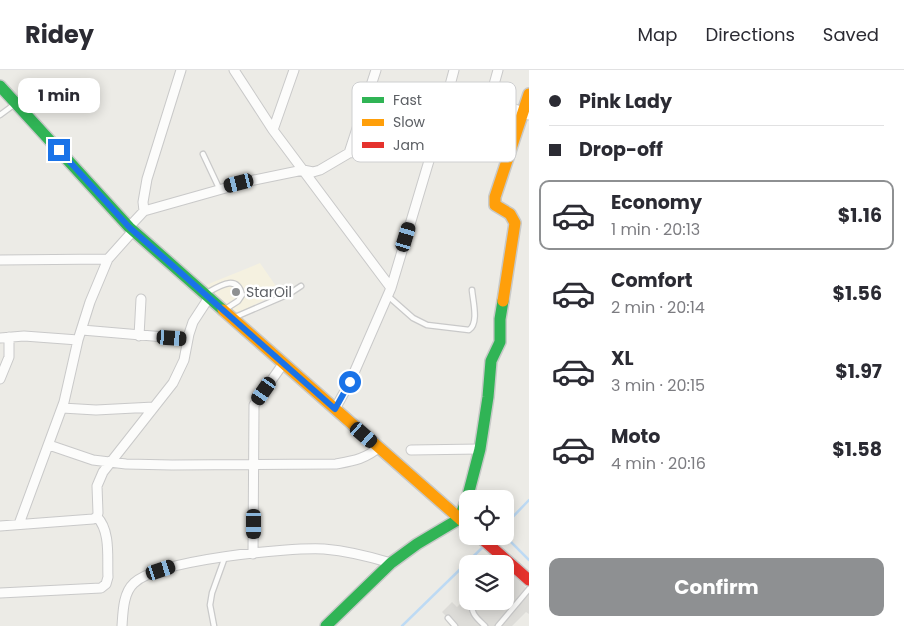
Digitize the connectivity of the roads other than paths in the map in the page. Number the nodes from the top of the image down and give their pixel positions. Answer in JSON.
{"nodes":[{"id":1,"x":181,"y":70,"type":"edge"},
{"id":2,"x":234,"y":70,"type":"edge"},
{"id":3,"x":294,"y":70,"type":"edge"},
{"id":4,"x":376,"y":70,"type":"edge"},
{"id":5,"x":372,"y":82,"type":"edge"},
{"id":6,"x":0,"y":86,"type":"edge"},
{"id":7,"x":529,"y":94,"type":"edge"},
{"id":8,"x":16,"y":104,"type":"junction"},
{"id":9,"x":526,"y":114,"type":"edge"},
{"id":10,"x":0,"y":115,"type":"edge"},
{"id":11,"x":273,"y":130,"type":"junction"},
{"id":12,"x":516,"y":142,"type":"edge"},
{"id":13,"x":352,"y":144,"type":"edge"},
{"id":14,"x":349,"y":153,"type":"junction"},
{"id":15,"x":352,"y":153,"type":"edge"},
{"id":16,"x":203,"y":154,"type":"dead end"},
{"id":17,"x":428,"y":162,"type":"edge"},
{"id":18,"x":509,"y":162,"type":"edge"},
{"id":19,"x":303,"y":170,"type":"junction"},
{"id":20,"x":220,"y":188,"type":"junction"},
{"id":21,"x":144,"y":211,"type":"junction"},
{"id":22,"x":131,"y":229,"type":"junction"},
{"id":23,"x":108,"y":259,"type":"junction"},
{"id":24,"x":0,"y":260,"type":"edge"},
{"id":25,"x":301,"y":286,"type":"dead end"},
{"id":26,"x":472,"y":290,"type":"dead end"},
{"id":27,"x":389,"y":292,"type":"junction"},
{"id":28,"x":206,"y":297,"type":"junction"},
{"id":29,"x":141,"y":299,"type":"dead end"},
{"id":30,"x":223,"y":311,"type":"junction"},
{"id":31,"x":232,"y":319,"type":"junction"},
{"id":32,"x":82,"y":330,"type":"junction"},
{"id":33,"x":139,"y":336,"type":"junction"},
{"id":34,"x":4,"y":338,"type":"edge"},
{"id":35,"x":188,"y":339,"type":"junction"},
{"id":36,"x":78,"y":340,"type":"junction"},
{"id":37,"x":283,"y":364,"type":"junction"},
{"id":38,"x":0,"y":379,"type":"edge"},
{"id":39,"x":154,"y":407,"type":"junction"},
{"id":40,"x":62,"y":408,"type":"junction"},
{"id":41,"x":335,"y":409,"type":"junction"},
{"id":42,"x":49,"y":445,"type":"junction"},
{"id":43,"x":379,"y":448,"type":"junction"},
{"id":44,"x":480,"y":449,"type":"junction"},
{"id":45,"x":411,"y":450,"type":"dead end"},
{"id":46,"x":109,"y":462,"type":"junction"},
{"id":47,"x":255,"y":465,"type":"junction"},
{"id":48,"x":469,"y":490,"type":"edge"},
{"id":49,"x":97,"y":517,"type":"junction"},
{"id":50,"x":459,"y":519,"type":"edge"},
{"id":51,"x":19,"y":524,"type":"junction"},
{"id":52,"x":459,"y":525,"type":"edge"},
{"id":53,"x":0,"y":526,"type":"edge"},
{"id":54,"x":489,"y":545,"type":"edge"},
{"id":55,"x":253,"y":554,"type":"junction"},
{"id":56,"x":225,"y":557,"type":"junction"},
{"id":57,"x":391,"y":563,"type":"junction"},
{"id":58,"x":516,"y":568,"type":"joint"},
{"id":59,"x":529,"y":580,"type":"edge"},
{"id":60,"x":529,"y":589,"type":"edge"},
{"id":61,"x":0,"y":593,"type":"edge"},
{"id":62,"x":472,"y":610,"type":"edge"},
{"id":63,"x":448,"y":618,"type":"dead end"},
{"id":64,"x":122,"y":626,"type":"edge"},
{"id":65,"x":214,"y":626,"type":"edge"},
{"id":66,"x":326,"y":626,"type":"edge"},
{"id":67,"x":455,"y":626,"type":"edge"},
{"id":68,"x":486,"y":626,"type":"edge"},
{"id":69,"x":498,"y":626,"type":"edge"}],
"edges":[{"from":1,"to":21,"type":"street"},
{"from":2,"to":11,"type":"street"},
{"from":3,"to":11,"type":"street"},
{"from":4,"to":5,"type":"street"},
{"from":6,"to":8,"type":"main road"},
{"from":7,"to":9,"type":"main road"},
{"from":8,"to":10,"type":"lane"},
{"from":8,"to":22,"type":"main road"},
{"from":9,"to":12,"type":"main road"},
{"from":11,"to":19,"type":"street"},
{"from":13,"to":14,"type":"street"},
{"from":14,"to":15,"type":"street"},
{"from":14,"to":19,"type":"street"},
{"from":16,"to":20,"type":"lane"},
{"from":17,"to":27,"type":"street"},
{"from":18,"to":44,"type":"main road"},
{"from":19,"to":20,"type":"street"},
{"from":19,"to":27,"type":"street"},
{"from":20,"to":21,"type":"street"},
{"from":21,"to":22,"type":"street"},
{"from":22,"to":23,"type":"street"},
{"from":22,"to":28,"type":"main road"},
{"from":23,"to":24,"type":"street"},
{"from":23,"to":32,"type":"street"},
{"from":25,"to":31,"type":"lane"},
{"from":26,"to":27,"type":"lane"},
{"from":27,"to":41,"type":"street"},
{"from":28,"to":30,"type":"main road"},
{"from":28,"to":30,"type":"lane"},
{"from":28,"to":35,"type":"street"},
{"from":29,"to":33,"type":"street"},
{"from":30,"to":31,"type":"main road"},
{"from":31,"to":37,"type":"main road"},
{"from":32,"to":33,"type":"street"},
{"from":32,"to":36,"type":"street"},
{"from":33,"to":35,"type":"street"},
{"from":34,"to":36,"type":"street"},
{"from":34,"to":38,"type":"street"},
{"from":35,"to":39,"type":"street"},
{"from":36,"to":40,"type":"street"},
{"from":37,"to":41,"type":"main road"},
{"from":37,"to":47,"type":"street"},
{"from":39,"to":40,"type":"street"},
{"from":39,"to":46,"type":"street"},
{"from":40,"to":42,"type":"street"},
{"from":41,"to":43,"type":"main road"},
{"from":42,"to":46,"type":"street"},
{"from":42,"to":51,"type":"street"},
{"from":43,"to":47,"type":"street"},
{"from":43,"to":50,"type":"main road"},
{"from":44,"to":45,"type":"street"},
{"from":44,"to":48,"type":"main road"},
{"from":46,"to":47,"type":"street"},
{"from":46,"to":49,"type":"street"},
{"from":47,"to":55,"type":"street"},
{"from":49,"to":51,"type":"street"},
{"from":49,"to":61,"type":"street"},
{"from":51,"to":53,"type":"street"},
{"from":52,"to":57,"type":"main road"},
{"from":54,"to":58,"type":"main road"},
{"from":55,"to":56,"type":"street"},
{"from":55,"to":57,"type":"street"},
{"from":56,"to":64,"type":"street"},
{"from":56,"to":65,"type":"lane"},
{"from":57,"to":66,"type":"main road"},
{"from":58,"to":59,"type":"main road"},
{"from":60,"to":69,"type":"lane"},
{"from":62,"to":68,"type":"lane"},
{"from":63,"to":67,"type":"lane"}]}
